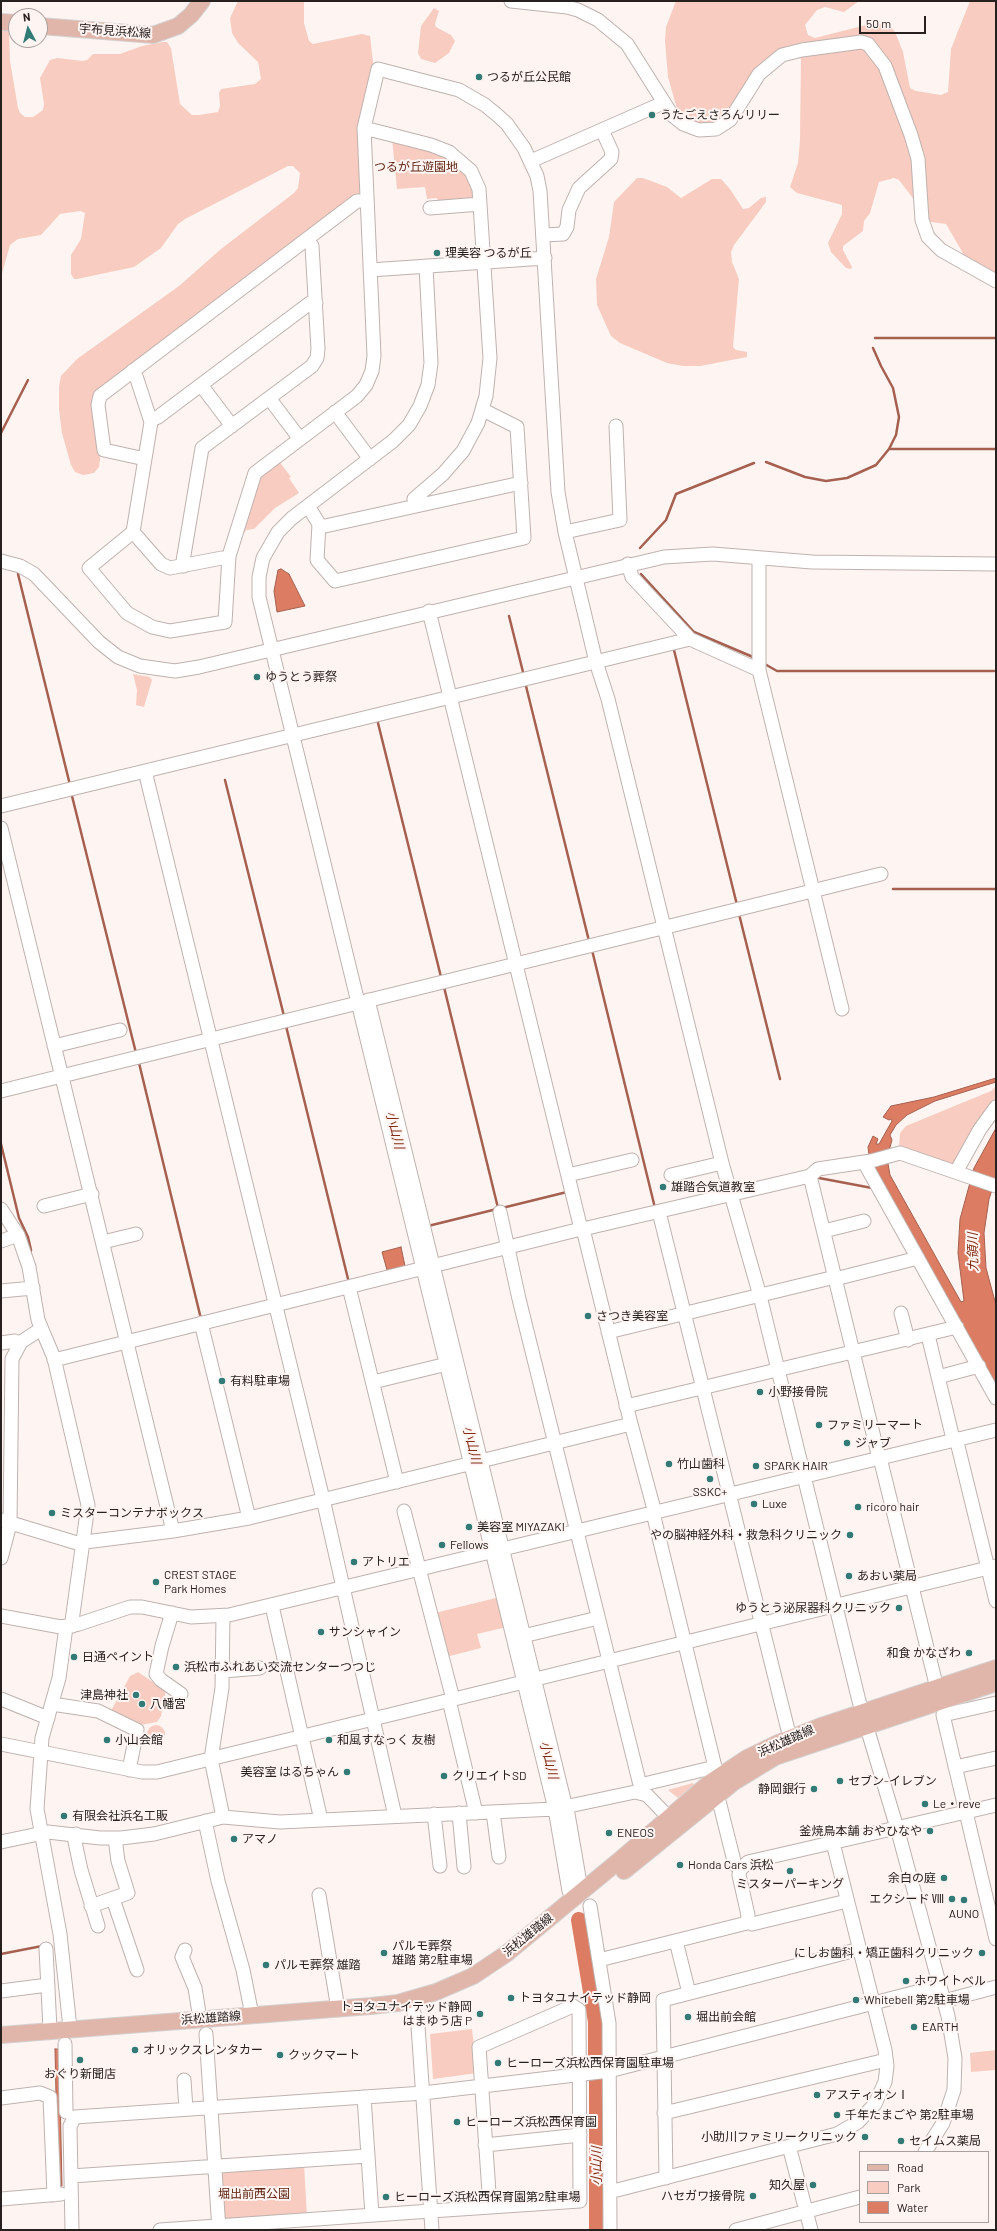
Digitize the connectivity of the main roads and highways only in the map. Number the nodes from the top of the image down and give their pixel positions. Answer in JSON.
{"nodes":[{"id":1,"x":202,"y":1,"type":"edge"},
{"id":2,"x":48,"y":27,"type":"edge"},
{"id":3,"x":996,"y":1668,"type":"edge"},
{"id":4,"x":996,"y":1683,"type":"edge"},
{"id":5,"x":865,"y":1718,"type":"junction"},
{"id":6,"x":673,"y":1822,"type":"junction"},
{"id":7,"x":1,"y":2035,"type":"edge"},
{"id":8,"x":1,"y":2046,"type":"edge"}],
"edges":[{"from":1,"to":2,"type":"main road","name":"宇布見浜松線"},
{"from":3,"to":5,"type":"main road","name":"浜松雄踏線"},
{"from":4,"to":5,"type":"main road","name":"浜松雄踏線"},
{"from":5,"to":6,"type":"main road","name":"浜松雄踏線"},
{"from":5,"to":6,"type":"main road","name":"浜松雄踏線"},
{"from":6,"to":7,"type":"main road","name":"浜松雄踏線"},
{"from":6,"to":8,"type":"main road","name":"浜松雄踏線"}]}
